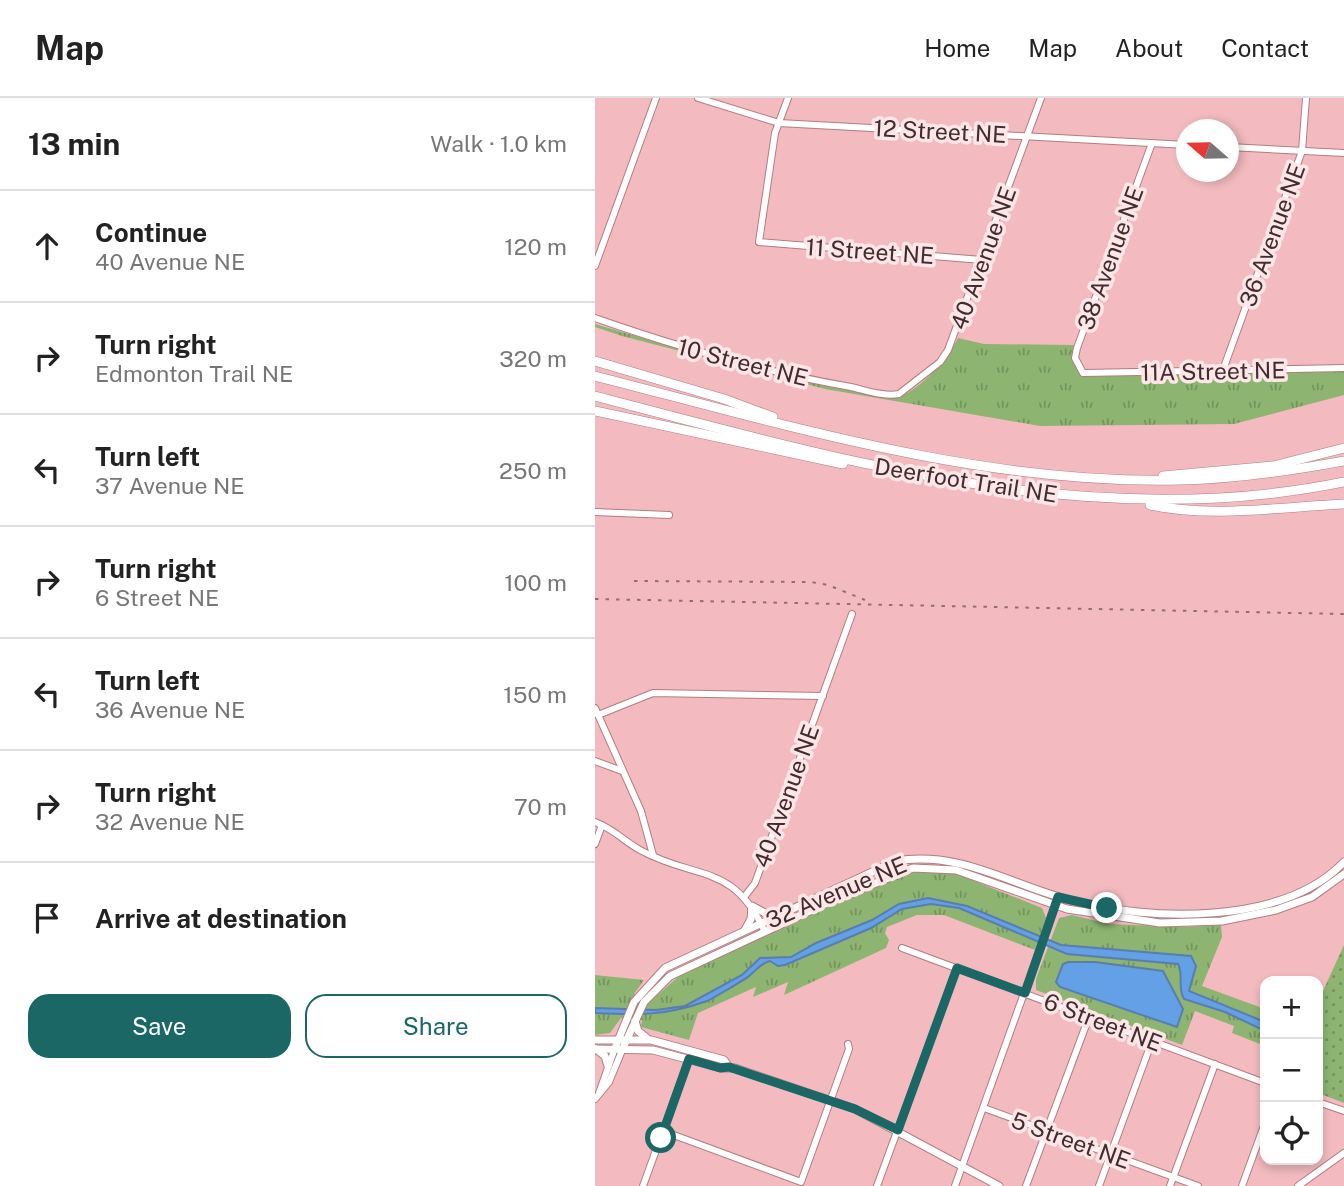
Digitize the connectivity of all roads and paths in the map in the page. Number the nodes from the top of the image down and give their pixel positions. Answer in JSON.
{"nodes":[{"id":1,"x":656,"y":98,"type":"edge"},
{"id":2,"x":698,"y":98,"type":"edge"},
{"id":3,"x":788,"y":98,"type":"edge"},
{"id":4,"x":1041,"y":98,"type":"edge"},
{"id":5,"x":1306,"y":98,"type":"edge"},
{"id":6,"x":779,"y":123,"type":"junction"},
{"id":7,"x":1028,"y":136,"type":"junction"},
{"id":8,"x":1152,"y":143,"type":"junction"},
{"id":9,"x":1176,"y":144,"type":"edge"},
{"id":10,"x":1239,"y":148,"type":"edge"},
{"id":11,"x":1302,"y":152,"type":"junction"},
{"id":12,"x":1344,"y":153,"type":"edge"},
{"id":13,"x":595,"y":234,"type":"edge"},
{"id":14,"x":605,"y":237,"type":"junction"},
{"id":15,"x":982,"y":260,"type":"junction"},
{"id":16,"x":595,"y":266,"type":"edge"},
{"id":17,"x":595,"y":318,"type":"edge"},
{"id":18,"x":595,"y":361,"type":"edge"},
{"id":19,"x":1344,"y":368,"type":"edge"},
{"id":20,"x":1223,"y":370,"type":"junction"},
{"id":21,"x":1083,"y":373,"type":"joint"},
{"id":22,"x":595,"y":376,"type":"edge"},
{"id":23,"x":894,"y":395,"type":"joint"},
{"id":24,"x":595,"y":396,"type":"edge"},
{"id":25,"x":595,"y":413,"type":"edge"},
{"id":26,"x":794,"y":427,"type":"junction"},
{"id":27,"x":1344,"y":448,"type":"edge"},
{"id":28,"x":1344,"y":461,"type":"edge"},
{"id":29,"x":905,"y":472,"type":"junction"},
{"id":30,"x":1138,"y":480,"type":"junction"},
{"id":31,"x":1344,"y":482,"type":"edge"},
{"id":32,"x":1135,"y":502,"type":"junction"},
{"id":33,"x":1344,"y":504,"type":"edge"},
{"id":34,"x":595,"y":512,"type":"edge"},
{"id":35,"x":669,"y":515,"type":"dead end"},
{"id":36,"x":852,"y":614,"type":"dead end"},
{"id":37,"x":823,"y":696,"type":"junction"},
{"id":38,"x":597,"y":712,"type":"edge"},
{"id":39,"x":595,"y":761,"type":"edge"},
{"id":40,"x":622,"y":771,"type":"junction"},
{"id":41,"x":599,"y":823,"type":"edge"},
{"id":42,"x":595,"y":844,"type":"edge"},
{"id":43,"x":653,"y":855,"type":"junction"},
{"id":44,"x":1344,"y":862,"type":"edge"},
{"id":45,"x":1344,"y":874,"type":"edge"},
{"id":46,"x":745,"y":896,"type":"junction"},
{"id":47,"x":1058,"y":897,"type":"junction"},
{"id":48,"x":752,"y":906,"type":"junction"},
{"id":49,"x":1056,"y":906,"type":"junction"},
{"id":50,"x":786,"y":911,"type":"junction"},
{"id":51,"x":761,"y":924,"type":"junction"},
{"id":52,"x":745,"y":930,"type":"junction"},
{"id":53,"x":765,"y":932,"type":"junction"},
{"id":54,"x":902,"y":948,"type":"dead end"},
{"id":55,"x":957,"y":968,"type":"junction"},
{"id":56,"x":1025,"y":993,"type":"junction"},
{"id":57,"x":1089,"y":1017,"type":"junction"},
{"id":58,"x":630,"y":1020,"type":"junction"},
{"id":59,"x":622,"y":1039,"type":"junction"},
{"id":60,"x":595,"y":1040,"type":"edge"},
{"id":61,"x":651,"y":1040,"type":"junction"},
{"id":62,"x":1152,"y":1041,"type":"junction"},
{"id":63,"x":848,"y":1044,"type":"dead end"},
{"id":64,"x":619,"y":1048,"type":"junction"},
{"id":65,"x":595,"y":1049,"type":"edge"},
{"id":66,"x":689,"y":1059,"type":"junction"},
{"id":67,"x":1215,"y":1064,"type":"junction"},
{"id":68,"x":608,"y":1066,"type":"junction"},
{"id":69,"x":729,"y":1067,"type":"junction"},
{"id":70,"x":1260,"y":1081,"type":"edge"},
{"id":71,"x":597,"y":1097,"type":"edge"},
{"id":72,"x":831,"y":1100,"type":"junction"},
{"id":73,"x":1323,"y":1104,"type":"edge"},
{"id":74,"x":984,"y":1108,"type":"junction"},
{"id":75,"x":1344,"y":1111,"type":"edge"},
{"id":76,"x":663,"y":1130,"type":"junction"},
{"id":77,"x":898,"y":1130,"type":"junction"},
{"id":78,"x":1047,"y":1130,"type":"junction"},
{"id":79,"x":1260,"y":1137,"type":"edge"},
{"id":80,"x":1344,"y":1153,"type":"edge"},
{"id":81,"x":1111,"y":1154,"type":"junction"},
{"id":82,"x":963,"y":1166,"type":"junction"},
{"id":83,"x":1174,"y":1177,"type":"junction"},
{"id":84,"x":643,"y":1186,"type":"edge"},
{"id":85,"x":877,"y":1186,"type":"edge"},
{"id":86,"x":955,"y":1186,"type":"edge"},
{"id":87,"x":999,"y":1186,"type":"edge"},
{"id":88,"x":1026,"y":1186,"type":"edge"},
{"id":89,"x":1099,"y":1186,"type":"edge"},
{"id":90,"x":1170,"y":1186,"type":"edge"},
{"id":91,"x":1198,"y":1186,"type":"edge"},
{"id":92,"x":1242,"y":1186,"type":"edge"},
{"id":93,"x":1298,"y":1186,"type":"edge"}],
"edges":[{"from":1,"to":14,"type":"street"},
{"from":2,"to":6,"type":"street","name":"12 Street NE"},
{"from":3,"to":6,"type":"street"},
{"from":4,"to":7,"type":"street","name":"40 Avenue NE"},
{"from":5,"to":11,"type":"street","name":"36 Avenue NE"},
{"from":6,"to":7,"type":"street","name":"12 Street NE"},
{"from":6,"to":15,"type":"street","name":"11 Street NE"},
{"from":7,"to":8,"type":"street","name":"12 Street NE"},
{"from":7,"to":15,"type":"street","name":"40 Avenue NE"},
{"from":8,"to":9,"type":"street","name":"12 Street NE"},
{"from":8,"to":21,"type":"street","name":"38 Avenue NE"},
{"from":10,"to":11,"type":"street"},
{"from":11,"to":12,"type":"street"},
{"from":11,"to":20,"type":"street","name":"36 Avenue NE"},
{"from":13,"to":14,"type":"street"},
{"from":14,"to":16,"type":"street"},
{"from":15,"to":23,"type":"street","name":"40 Avenue NE"},
{"from":17,"to":23,"type":"street","name":"10 Street NE"},
{"from":18,"to":26,"type":"highway"},
{"from":19,"to":20,"type":"street","name":"11A Street NE"},
{"from":20,"to":21,"type":"street","name":"11A Street NE"},
{"from":22,"to":26,"type":"highway","name":"Deerfoot Trail NE"},
{"from":24,"to":29,"type":"highway","name":"Deerfoot Trail NE"},
{"from":25,"to":29,"type":"highway"},
{"from":26,"to":30,"type":"highway","name":"Deerfoot Trail NE"},
{"from":27,"to":30,"type":"highway"},
{"from":28,"to":30,"type":"highway","name":"Deerfoot Trail NE"},
{"from":29,"to":32,"type":"highway","name":"Deerfoot Trail NE"},
{"from":31,"to":32,"type":"highway","name":"Deerfoot Trail NE"},
{"from":32,"to":33,"type":"highway"},
{"from":34,"to":35,"type":"street"},
{"from":36,"to":37,"type":"street","name":"40 Avenue NE"},
{"from":37,"to":38,"type":"street"},
{"from":37,"to":46,"type":"street","name":"40 Avenue NE"},
{"from":38,"to":40,"type":"street"},
{"from":39,"to":40,"type":"street"},
{"from":40,"to":43,"type":"street"},
{"from":41,"to":42,"type":"street"},
{"from":41,"to":43,"type":"street"},
{"from":43,"to":46,"type":"street"},
{"from":44,"to":47,"type":"main road","name":"32 Avenue NE"},
{"from":45,"to":49,"type":"main road","name":"32 Avenue NE"},
{"from":46,"to":48,"type":"street"},
{"from":47,"to":49,"type":"street"},
{"from":47,"to":50,"type":"main road","name":"32 Avenue NE"},
{"from":48,"to":50,"type":"main road"},
{"from":48,"to":51,"type":"street"},
{"from":48,"to":52,"type":"main road"},
{"from":49,"to":53,"type":"main road","name":"32 Avenue NE"},
{"from":49,"to":56,"type":"street"},
{"from":50,"to":51,"type":"main road","name":"32 Avenue NE"},
{"from":51,"to":52,"type":"main road","name":"32 Avenue NE"},
{"from":51,"to":53,"type":"street"},
{"from":52,"to":58,"type":"main road","name":"32 Avenue NE"},
{"from":53,"to":58,"type":"main road","name":"32 Avenue NE"},
{"from":54,"to":55,"type":"street","name":"6 Street NE"},
{"from":55,"to":56,"type":"street","name":"6 Street NE"},
{"from":55,"to":77,"type":"street"},
{"from":56,"to":57,"type":"street","name":"6 Street NE"},
{"from":56,"to":74,"type":"street"},
{"from":57,"to":62,"type":"street","name":"6 Street NE"},
{"from":57,"to":78,"type":"street"},
{"from":58,"to":59,"type":"main road","name":"32 Avenue NE"},
{"from":58,"to":61,"type":"main road"},
{"from":59,"to":60,"type":"main road"},
{"from":59,"to":61,"type":"main road"},
{"from":59,"to":64,"type":"main road","name":"32 Avenue NE"},
{"from":61,"to":69,"type":"main road"},
{"from":62,"to":67,"type":"street","name":"6 Street NE"},
{"from":62,"to":81,"type":"street"},
{"from":63,"to":72,"type":"street"},
{"from":64,"to":65,"type":"main road"},
{"from":64,"to":66,"type":"main road"},
{"from":64,"to":68,"type":"street"},
{"from":64,"to":71,"type":"street"},
{"from":65,"to":68,"type":"main road"},
{"from":66,"to":69,"type":"main road"},
{"from":66,"to":76,"type":"street"},
{"from":67,"to":70,"type":"street","name":"6 Street NE"},
{"from":67,"to":83,"type":"street"},
{"from":68,"to":71,"type":"street"},
{"from":69,"to":72,"type":"main road"},
{"from":72,"to":76,"type":"street"},
{"from":72,"to":77,"type":"main road"},
{"from":73,"to":75,"type":"street"},
{"from":74,"to":78,"type":"street","name":"5 Street NE"},
{"from":74,"to":82,"type":"street"},
{"from":76,"to":84,"type":"street"},
{"from":77,"to":82,"type":"main road"},
{"from":77,"to":85,"type":"street"},
{"from":78,"to":81,"type":"street","name":"5 Street NE"},
{"from":78,"to":88,"type":"street"},
{"from":79,"to":92,"type":"street"},
{"from":80,"to":93,"type":"street"},
{"from":81,"to":83,"type":"street","name":"5 Street NE"},
{"from":81,"to":89,"type":"street"},
{"from":82,"to":86,"type":"street"},
{"from":82,"to":87,"type":"main road"},
{"from":83,"to":90,"type":"street"},
{"from":83,"to":91,"type":"street","name":"5 Street NE"}]}
